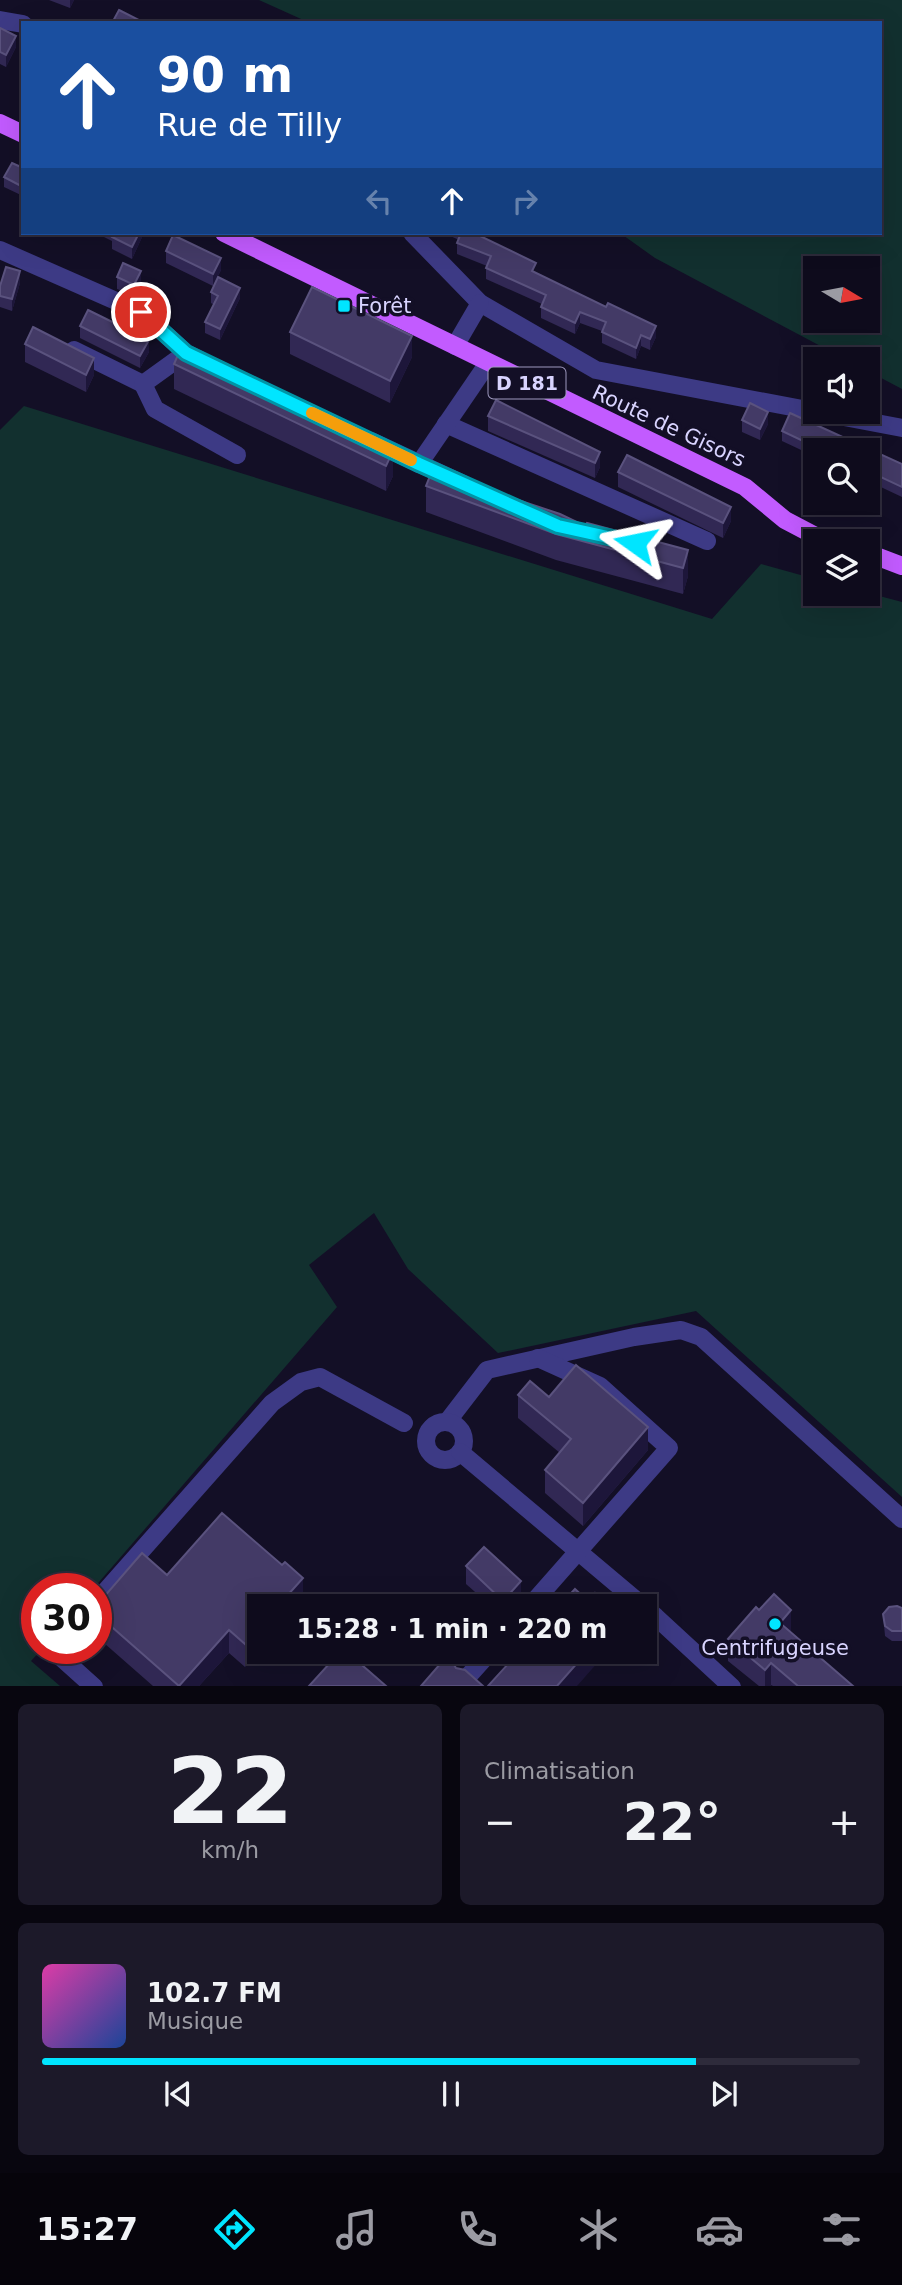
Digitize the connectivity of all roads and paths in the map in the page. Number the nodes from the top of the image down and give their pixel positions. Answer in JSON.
{"nodes":[{"id":1,"x":0,"y":20,"type":"edge"},
{"id":2,"x":21,"y":24,"type":"edge"},
{"id":3,"x":0,"y":123,"type":"edge"},
{"id":4,"x":21,"y":133,"type":"edge"},
{"id":5,"x":227,"y":235,"type":"edge"},
{"id":6,"x":414,"y":235,"type":"edge"},
{"id":7,"x":0,"y":250,"type":"edge"},
{"id":8,"x":480,"y":303,"type":"junction"},
{"id":9,"x":52,"y":339,"type":"edge"},
{"id":10,"x":455,"y":346,"type":"junction"},
{"id":11,"x":186,"y":353,"type":"junction"},
{"id":12,"x":488,"y":363,"type":"junction"},
{"id":13,"x":223,"y":370,"type":"edge"},
{"id":14,"x":143,"y":384,"type":"junction"},
{"id":15,"x":446,"y":424,"type":"junction"},
{"id":16,"x":902,"y":428,"type":"edge"},
{"id":17,"x":357,"y":435,"type":"edge"},
{"id":18,"x":237,"y":454,"type":"dead end"},
{"id":19,"x":419,"y":464,"type":"junction"},
{"id":20,"x":482,"y":492,"type":"edge"},
{"id":21,"x":803,"y":529,"type":"edge"},
{"id":22,"x":707,"y":541,"type":"dead end"},
{"id":23,"x":880,"y":558,"type":"edge"},
{"id":24,"x":902,"y":566,"type":"edge"},
{"id":25,"x":538,"y":1358,"type":"junction"},
{"id":26,"x":447,"y":1422,"type":"junction"},
{"id":27,"x":428,"y":1436,"type":"junction"},
{"id":28,"x":460,"y":1452,"type":"junction"},
{"id":29,"x":902,"y":1519,"type":"edge"},
{"id":30,"x":579,"y":1551,"type":"junction"},
{"id":31,"x":112,"y":1584,"type":"edge"},
{"id":32,"x":541,"y":1594,"type":"edge"},
{"id":33,"x":69,"y":1664,"type":"edge"},
{"id":34,"x":479,"y":1664,"type":"edge"},
{"id":35,"x":463,"y":1682,"type":"edge"},
{"id":36,"x":94,"y":1686,"type":"edge"},
{"id":37,"x":733,"y":1686,"type":"edge"}],
"edges":[{"from":1,"to":2,"type":"street"},
{"from":3,"to":4,"type":"main road"},
{"from":5,"to":10,"type":"main road","name":"Route de Gisors","number":"D 181"},
{"from":6,"to":8,"type":"street"},
{"from":7,"to":11,"type":"street"},
{"from":8,"to":10,"type":"street"},
{"from":8,"to":16,"type":"street"},
{"from":9,"to":14,"type":"street"},
{"from":10,"to":12,"type":"main road","name":"Route de Gisors","number":"D 181"},
{"from":11,"to":13,"type":"street"},
{"from":11,"to":14,"type":"street"},
{"from":12,"to":15,"type":"street"},
{"from":12,"to":21,"type":"main road","name":"Route de Gisors","number":"D 181"},
{"from":14,"to":18,"type":"street"},
{"from":15,"to":19,"type":"street"},
{"from":15,"to":22,"type":"street"},
{"from":17,"to":19,"type":"street"},
{"from":19,"to":20,"type":"street"},
{"from":23,"to":24,"type":"main road"},
{"from":25,"to":26,"type":"street"},
{"from":25,"to":29,"type":"street"},
{"from":25,"to":30,"type":"street"},
{"from":26,"to":27,"type":"street"},
{"from":26,"to":28,"type":"street"},
{"from":27,"to":28,"type":"street"},
{"from":27,"to":31,"type":"street"},
{"from":28,"to":30,"type":"street"},
{"from":30,"to":32,"type":"street"},
{"from":30,"to":37,"type":"street"},
{"from":33,"to":36,"type":"street"},
{"from":34,"to":35,"type":"street"}]}
